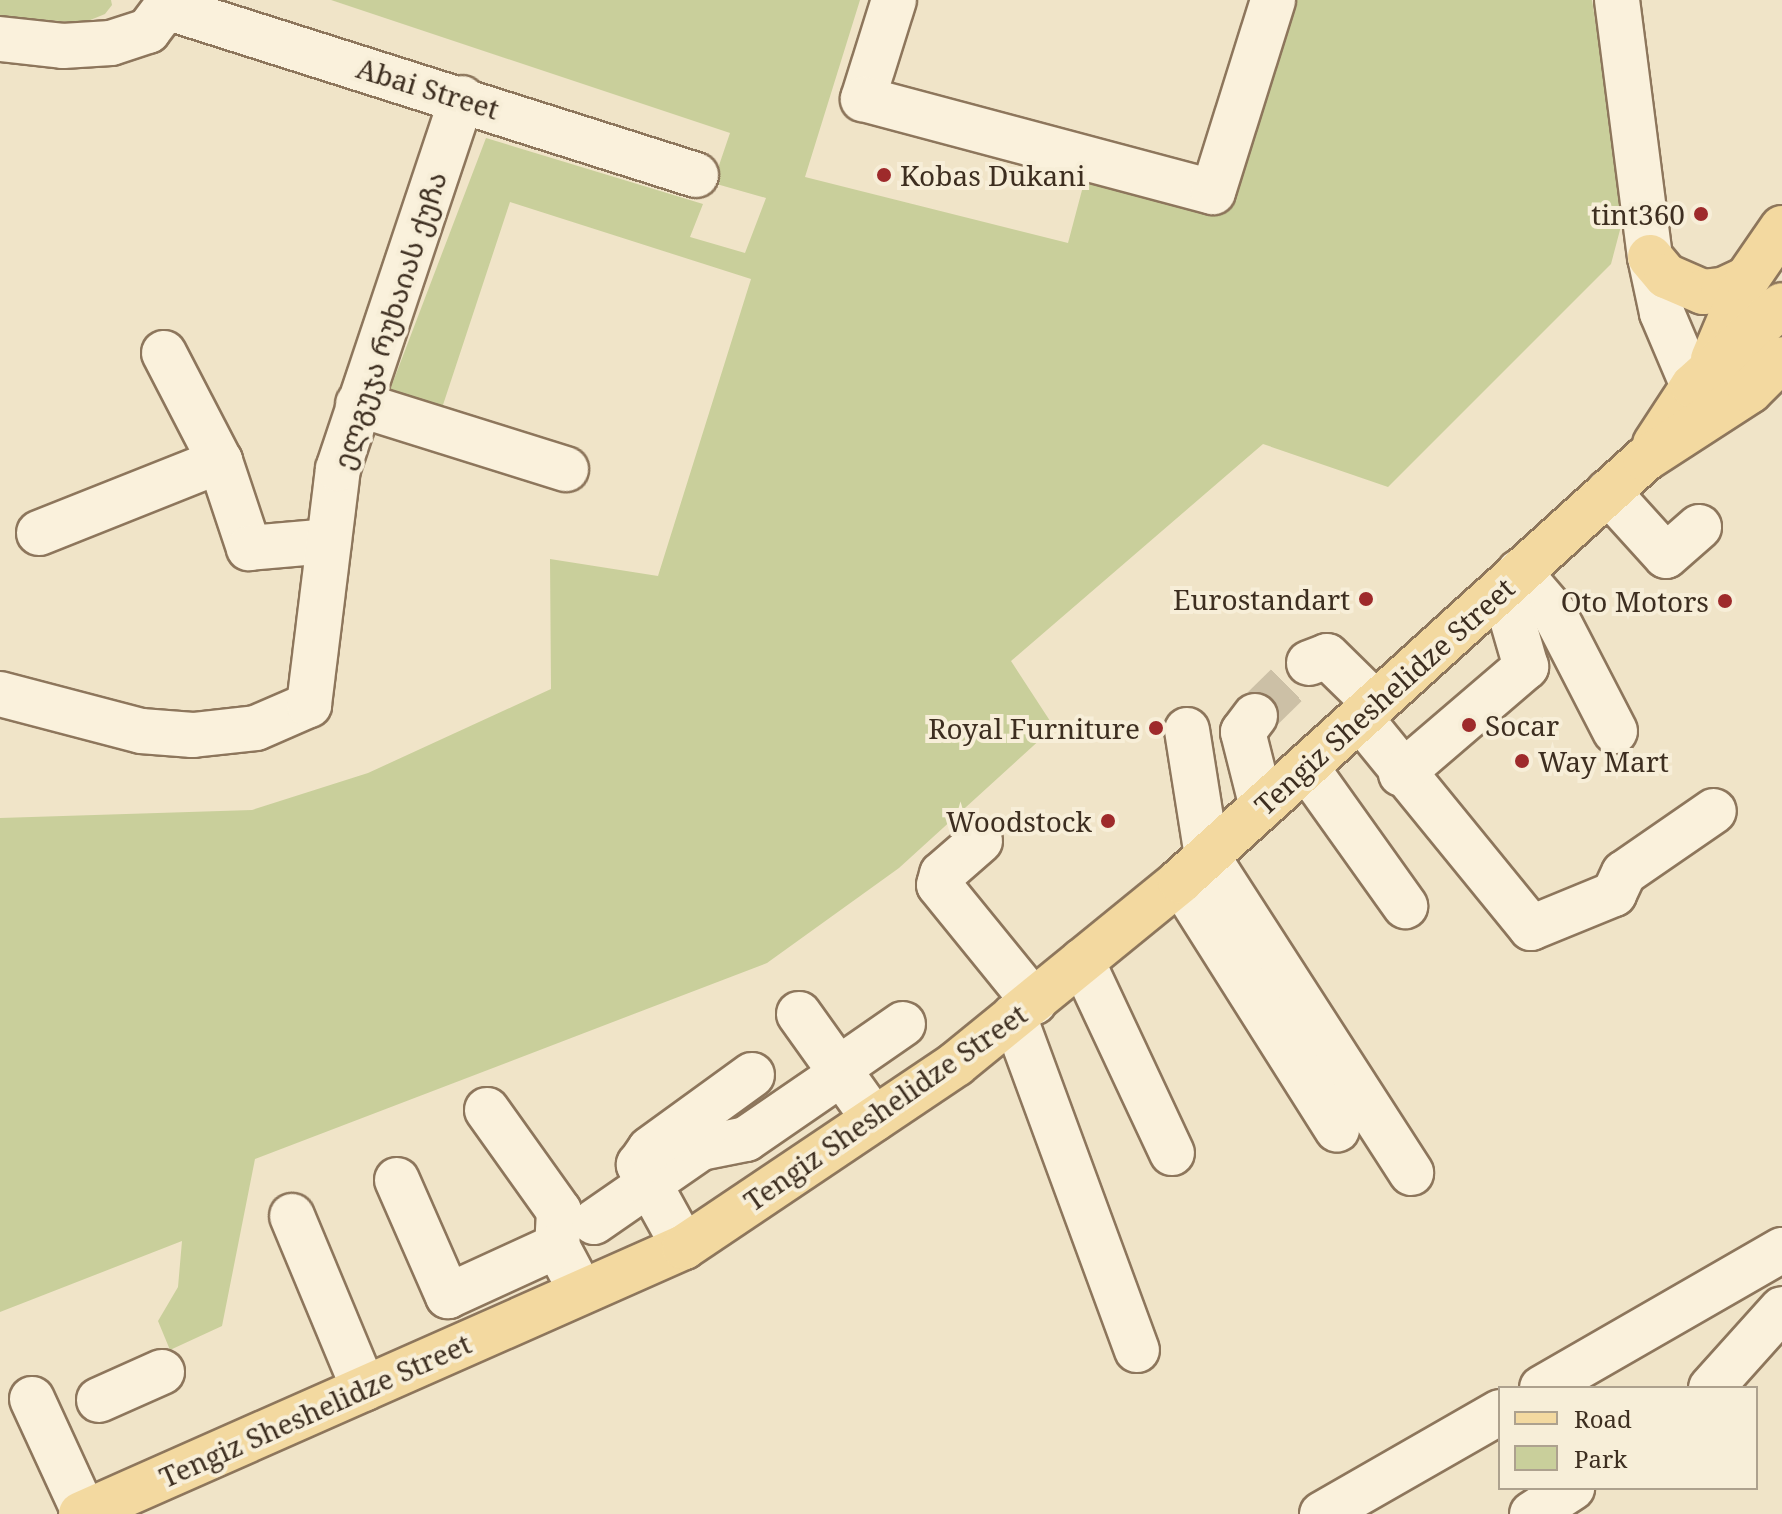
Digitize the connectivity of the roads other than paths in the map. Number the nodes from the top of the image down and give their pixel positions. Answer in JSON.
{"nodes":[{"id":1,"x":894,"y":0,"type":"edge"},
{"id":2,"x":1273,"y":0,"type":"edge"},
{"id":3,"x":1617,"y":0,"type":"edge"},
{"id":4,"x":165,"y":4,"type":"edge"},
{"id":5,"x":0,"y":39,"type":"edge"},
{"id":6,"x":462,"y":98,"type":"junction"},
{"id":7,"x":696,"y":175,"type":"dead end"},
{"id":8,"x":1782,"y":228,"type":"edge"},
{"id":9,"x":1650,"y":257,"type":"junction"},
{"id":10,"x":1747,"y":279,"type":"junction"},
{"id":11,"x":1782,"y":305,"type":"edge"},
{"id":12,"x":164,"y":353,"type":"dead end"},
{"id":13,"x":1782,"y":359,"type":"edge"},
{"id":14,"x":1700,"y":379,"type":"junction"},
{"id":15,"x":358,"y":404,"type":"junction"},
{"id":16,"x":1645,"y":459,"type":"junction"},
{"id":17,"x":220,"y":461,"type":"junction"},
{"id":18,"x":566,"y":469,"type":"dead end"},
{"id":19,"x":1608,"y":492,"type":"junction"},
{"id":20,"x":1699,"y":527,"type":"dead end"},
{"id":21,"x":39,"y":533,"type":"dead end"},
{"id":22,"x":329,"y":541,"type":"junction"},
{"id":23,"x":1511,"y":580,"type":"junction"},
{"id":24,"x":1309,"y":663,"type":"dead end"},
{"id":25,"x":0,"y":694,"type":"edge"},
{"id":26,"x":1368,"y":711,"type":"junction"},
{"id":27,"x":1255,"y":716,"type":"tunnel mouth"},
{"id":28,"x":1187,"y":730,"type":"dead end"},
{"id":29,"x":1615,"y":731,"type":"dead end"},
{"id":30,"x":1306,"y":767,"type":"junction"},
{"id":31,"x":1401,"y":774,"type":"junction"},
{"id":32,"x":1262,"y":807,"type":"junction"},
{"id":33,"x":1714,"y":811,"type":"dead end"},
{"id":34,"x":980,"y":841,"type":"dead end"},
{"id":35,"x":1193,"y":869,"type":"junction"},
{"id":36,"x":1405,"y":906,"type":"dead end"},
{"id":37,"x":1082,"y":961,"type":"junction"},
{"id":38,"x":1024,"y":1009,"type":"junction"},
{"id":39,"x":799,"y":1014,"type":"dead end"},
{"id":40,"x":903,"y":1024,"type":"dead end"},
{"id":41,"x":752,"y":1075,"type":"dead end"},
{"id":42,"x":832,"y":1076,"type":"junction"},
{"id":43,"x":487,"y":1110,"type":"dead end"},
{"id":44,"x":874,"y":1119,"type":"junction"},
{"id":45,"x":1337,"y":1129,"type":"dead end"},
{"id":46,"x":1172,"y":1153,"type":"dead end"},
{"id":47,"x":1411,"y":1173,"type":"dead end"},
{"id":48,"x":397,"y":1180,"type":"dead end"},
{"id":49,"x":649,"y":1188,"type":"junction"},
{"id":50,"x":292,"y":1216,"type":"dead end"},
{"id":51,"x":594,"y":1222,"type":"dead end"},
{"id":52,"x":557,"y":1246,"type":"junction"},
{"id":53,"x":684,"y":1247,"type":"junction"},
{"id":54,"x":1782,"y":1250,"type":"edge"},
{"id":55,"x":581,"y":1292,"type":"junction"},
{"id":56,"x":448,"y":1296,"type":"junction"},
{"id":57,"x":1782,"y":1309,"type":"edge"},
{"id":58,"x":468,"y":1342,"type":"junction"},
{"id":59,"x":1137,"y":1350,"type":"dead end"},
{"id":60,"x":162,"y":1372,"type":"dead end"},
{"id":61,"x":1545,"y":1386,"type":"edge"},
{"id":62,"x":1713,"y":1386,"type":"edge"},
{"id":63,"x":364,"y":1389,"type":"junction"},
{"id":64,"x":32,"y":1399,"type":"dead end"},
{"id":65,"x":99,"y":1400,"type":"dead end"},
{"id":66,"x":1498,"y":1413,"type":"edge"},
{"id":67,"x":1569,"y":1490,"type":"edge"},
{"id":68,"x":82,"y":1513,"type":"edge"},
{"id":69,"x":1322,"y":1514,"type":"edge"},
{"id":70,"x":1532,"y":1514,"type":"edge"}],
"edges":[{"from":1,"to":2,"type":"street"},
{"from":3,"to":9,"type":"street"},
{"from":4,"to":5,"type":"street"},
{"from":4,"to":6,"type":"street","name":"Abai Street"},
{"from":6,"to":7,"type":"street","name":"Abai Street"},
{"from":6,"to":15,"type":"street","name":"ელგუჯა რუხაიას ქუჩა"},
{"from":8,"to":10,"type":"main road"},
{"from":9,"to":10,"type":"main road"},
{"from":9,"to":14,"type":"street"},
{"from":10,"to":14,"type":"main road"},
{"from":11,"to":14,"type":"main road","name":"Tengiz Sheshelidze Street"},
{"from":12,"to":17,"type":"street"},
{"from":13,"to":16,"type":"main road","name":"Tengiz Sheshelidze Street"},
{"from":14,"to":16,"type":"main road","name":"Tengiz Sheshelidze Street"},
{"from":15,"to":18,"type":"street"},
{"from":15,"to":22,"type":"street","name":"ელგუჯა რუხაიას ქუჩა"},
{"from":16,"to":19,"type":"main road","name":"Tengiz Sheshelidze Street"},
{"from":17,"to":21,"type":"street"},
{"from":17,"to":22,"type":"street"},
{"from":19,"to":20,"type":"street"},
{"from":19,"to":23,"type":"main road","name":"Tengiz Sheshelidze Street"},
{"from":22,"to":25,"type":"street","name":"ელგუჯა რუხაიას ქუჩა"},
{"from":23,"to":26,"type":"main road","name":"Tengiz Sheshelidze Street"},
{"from":23,"to":29,"type":"street"},
{"from":23,"to":31,"type":"street"},
{"from":24,"to":26,"type":"street"},
{"from":26,"to":30,"type":"main road","name":"Tengiz Sheshelidze Street"},
{"from":26,"to":31,"type":"street"},
{"from":27,"to":32,"type":"street"},
{"from":28,"to":35,"type":"street"},
{"from":30,"to":32,"type":"main road","name":"Tengiz Sheshelidze Street"},
{"from":30,"to":36,"type":"street"},
{"from":31,"to":33,"type":"street"},
{"from":32,"to":35,"type":"main road","name":"Tengiz Sheshelidze Street"},
{"from":34,"to":38,"type":"street"},
{"from":35,"to":37,"type":"main road","name":"Tengiz Sheshelidze Street"},
{"from":35,"to":45,"type":"street"},
{"from":35,"to":47,"type":"street"},
{"from":37,"to":38,"type":"main road","name":"Tengiz Sheshelidze Street"},
{"from":37,"to":46,"type":"street"},
{"from":38,"to":44,"type":"main road","name":"Tengiz Sheshelidze Street"},
{"from":38,"to":59,"type":"street"},
{"from":39,"to":42,"type":"street"},
{"from":40,"to":42,"type":"street"},
{"from":41,"to":49,"type":"street"},
{"from":42,"to":44,"type":"street"},
{"from":42,"to":49,"type":"street"},
{"from":43,"to":52,"type":"street"},
{"from":44,"to":53,"type":"main road","name":"Tengiz Sheshelidze Street"},
{"from":48,"to":56,"type":"street"},
{"from":49,"to":51,"type":"street"},
{"from":49,"to":53,"type":"street"},
{"from":50,"to":63,"type":"street"},
{"from":52,"to":55,"type":"street"},
{"from":52,"to":56,"type":"street"},
{"from":53,"to":55,"type":"main road","name":"Tengiz Sheshelidze Street"},
{"from":54,"to":61,"type":"street"},
{"from":55,"to":58,"type":"main road","name":"Tengiz Sheshelidze Street"},
{"from":56,"to":58,"type":"street"},
{"from":57,"to":62,"type":"street"},
{"from":58,"to":63,"type":"main road","name":"Tengiz Sheshelidze Street"},
{"from":60,"to":65,"type":"street"},
{"from":63,"to":68,"type":"main road","name":"Tengiz Sheshelidze Street"},
{"from":64,"to":68,"type":"street"},
{"from":66,"to":69,"type":"street"},
{"from":67,"to":70,"type":"street"}]}
